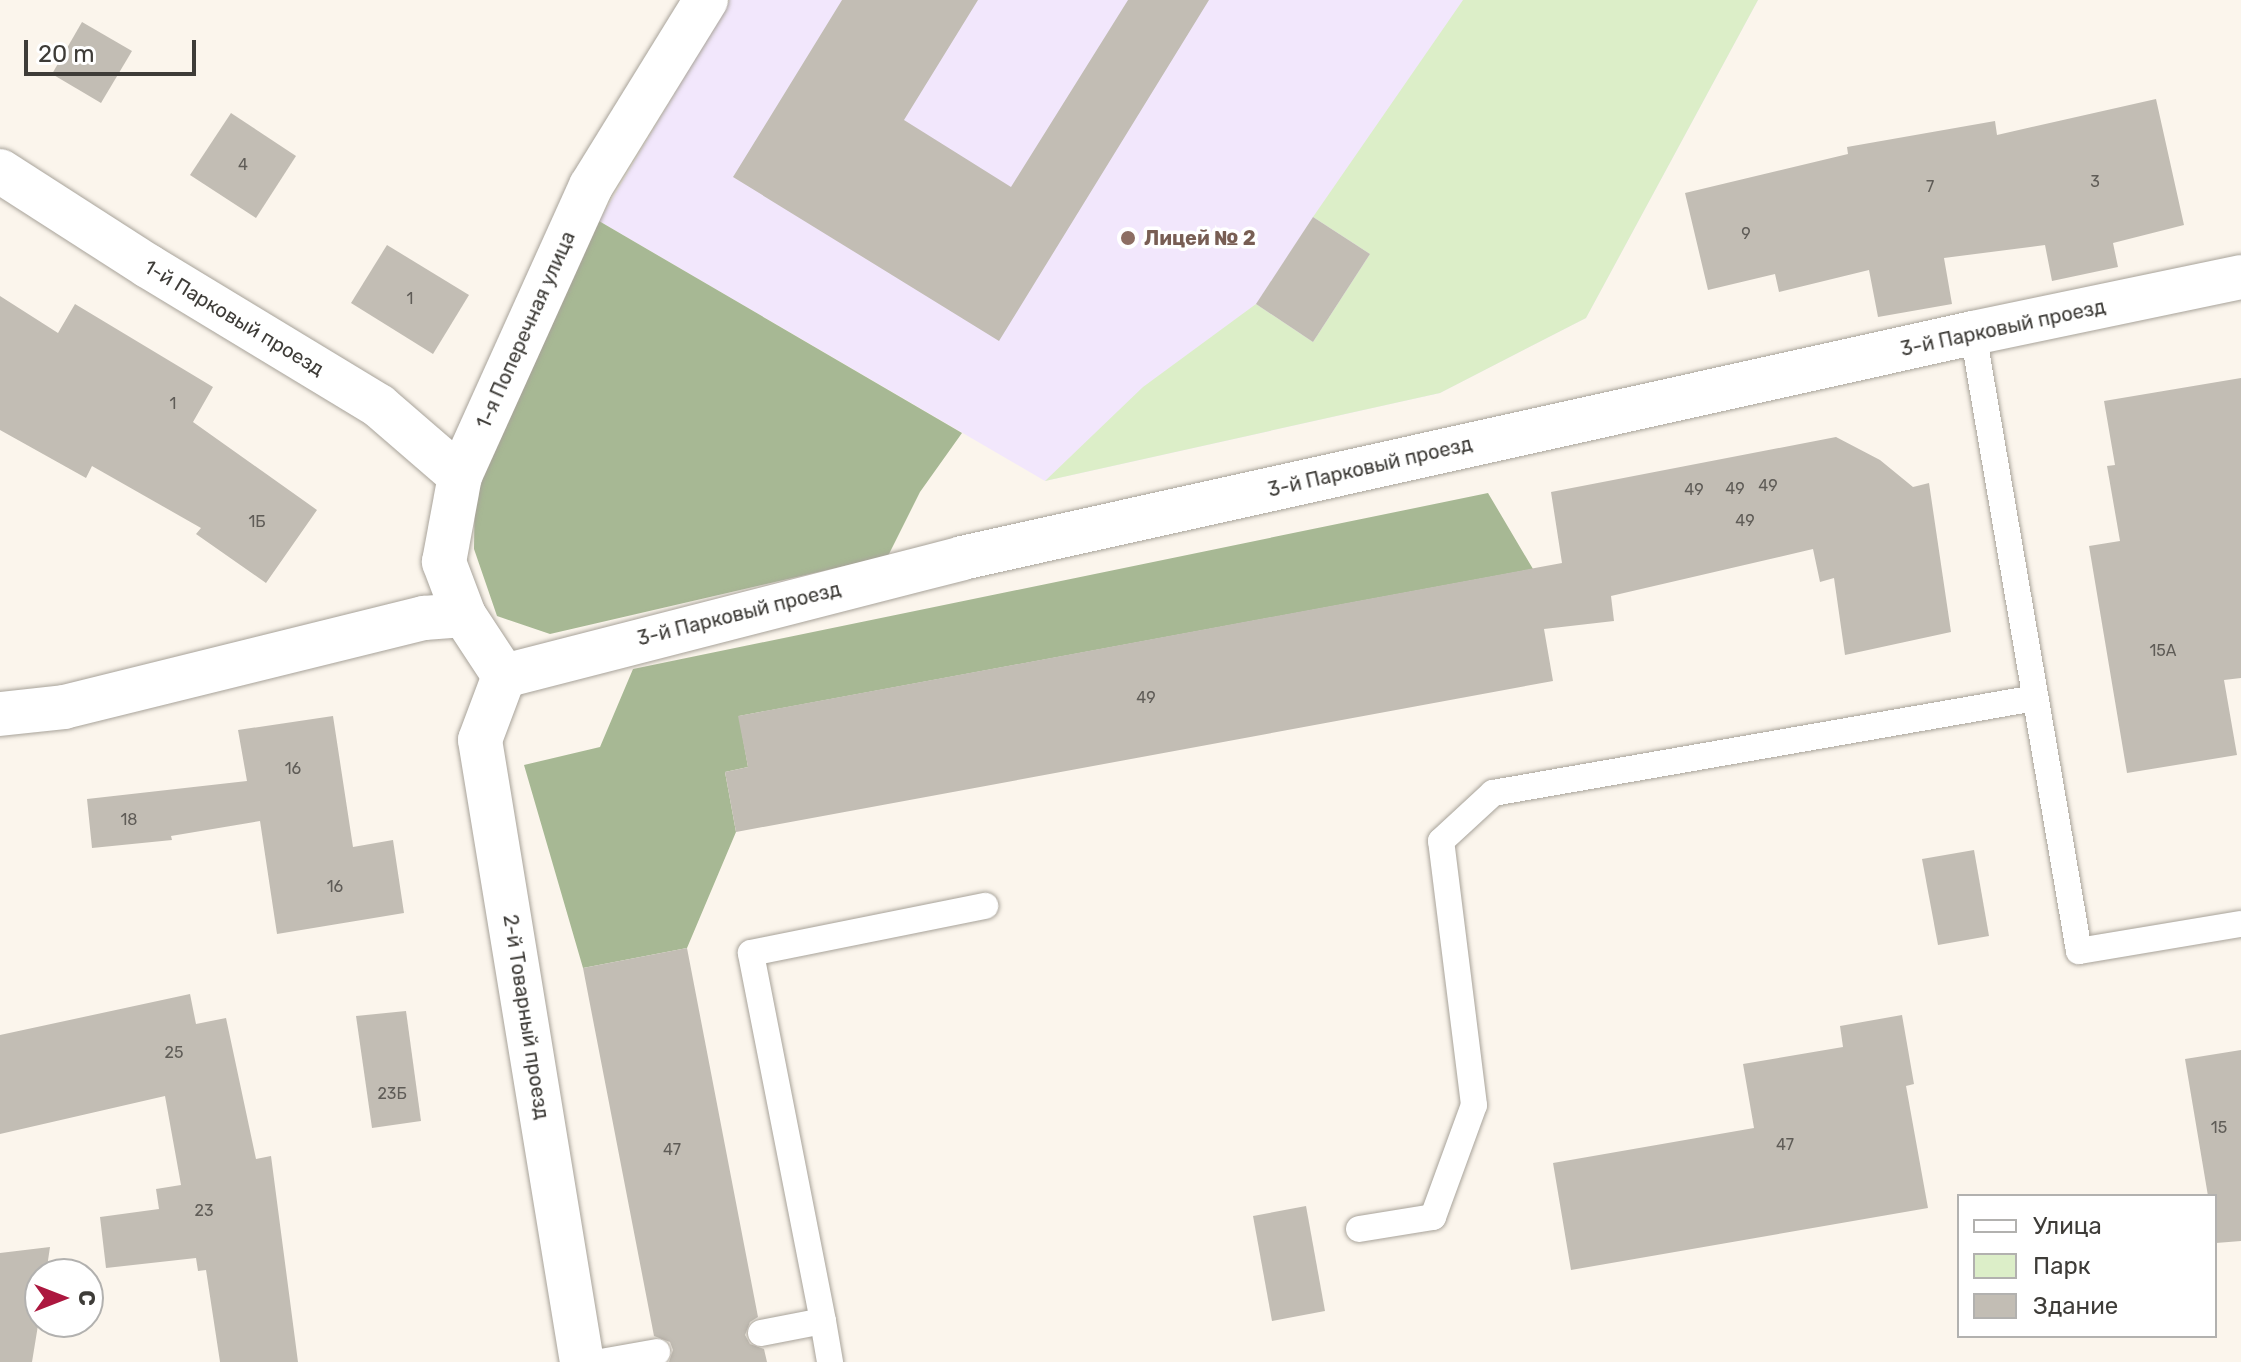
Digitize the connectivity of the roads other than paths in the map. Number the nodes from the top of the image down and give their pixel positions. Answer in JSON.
{"nodes":[{"id":1,"x":706,"y":0,"type":"edge"},
{"id":2,"x":0,"y":171,"type":"edge"},
{"id":3,"x":2241,"y":277,"type":"edge"},
{"id":4,"x":1973,"y":333,"type":"junction"},
{"id":5,"x":460,"y":476,"type":"junction"},
{"id":6,"x":464,"y":615,"type":"junction"},
{"id":7,"x":504,"y":676,"type":"junction"},
{"id":8,"x":2035,"y":698,"type":"junction"},
{"id":9,"x":0,"y":714,"type":"edge"},
{"id":10,"x":985,"y":906,"type":"dead end"},
{"id":11,"x":2241,"y":924,"type":"edge"},
{"id":12,"x":1359,"y":1229,"type":"dead end"},
{"id":13,"x":823,"y":1321,"type":"junction"},
{"id":14,"x":761,"y":1333,"type":"dead end"},
{"id":15,"x":657,"y":1352,"type":"dead end"},
{"id":16,"x":582,"y":1362,"type":"edge"},
{"id":17,"x":601,"y":1362,"type":"edge"},
{"id":18,"x":830,"y":1362,"type":"edge"}],
"edges":[{"from":1,"to":5,"type":"street","name":"1-я Поперечная улица"},
{"from":2,"to":5,"type":"street","name":"1-й Парковый проезд"},
{"from":3,"to":4,"type":"street","name":"3-й Парковый проезд"},
{"from":4,"to":7,"type":"street","name":"3-й Парковый проезд"},
{"from":4,"to":8,"type":"lane"},
{"from":5,"to":6,"type":"street","name":"1-я Поперечная улица"},
{"from":6,"to":7,"type":"street","name":"1-я Поперечная улица"},
{"from":6,"to":9,"type":"street"},
{"from":7,"to":16,"type":"street","name":"2-й Товарный проезд"},
{"from":8,"to":11,"type":"lane"},
{"from":8,"to":12,"type":"lane"},
{"from":10,"to":13,"type":"lane"},
{"from":13,"to":14,"type":"lane"},
{"from":13,"to":18,"type":"lane"},
{"from":15,"to":17,"type":"lane"}]}
